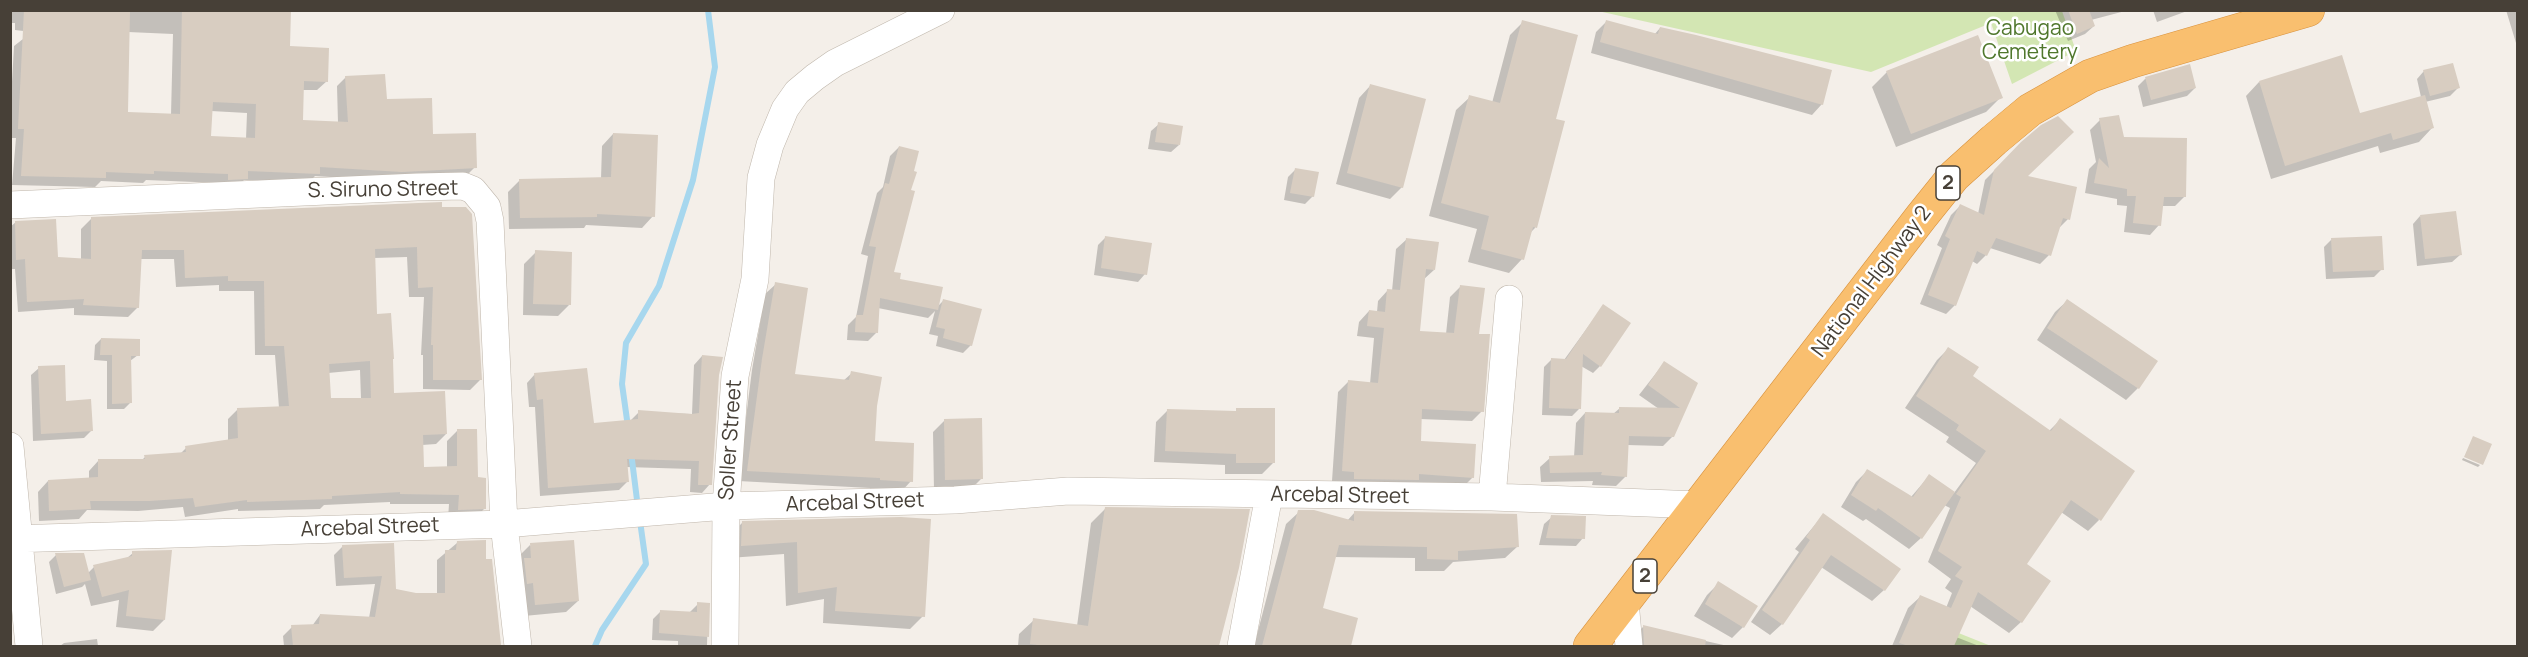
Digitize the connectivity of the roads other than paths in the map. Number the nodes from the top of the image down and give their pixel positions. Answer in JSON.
{"nodes":[{"id":1,"x":941,"y":10,"type":"edge"},
{"id":2,"x":2308,"y":10,"type":"edge"},
{"id":3,"x":10,"y":205,"type":"edge"},
{"id":4,"x":1509,"y":299,"type":"dead end"},
{"id":5,"x":10,"y":446,"type":"edge"},
{"id":6,"x":1269,"y":495,"type":"junction"},
{"id":7,"x":1492,"y":497,"type":"junction"},
{"id":8,"x":1700,"y":505,"type":"junction"},
{"id":9,"x":726,"y":506,"type":"junction"},
{"id":10,"x":504,"y":524,"type":"junction"},
{"id":11,"x":14,"y":539,"type":"edge"},
{"id":12,"x":1624,"y":601,"type":"junction"},
{"id":13,"x":29,"y":646,"type":"edge"},
{"id":14,"x":518,"y":646,"type":"edge"},
{"id":15,"x":725,"y":646,"type":"edge"},
{"id":16,"x":1241,"y":646,"type":"edge"},
{"id":17,"x":1590,"y":646,"type":"edge"},
{"id":18,"x":1629,"y":646,"type":"edge"}],
"edges":[{"from":1,"to":9,"type":"street","name":"Soller Street"},
{"from":2,"to":8,"type":"highway","name":"National Highway 2","number":"2"},
{"from":3,"to":10,"type":"street","name":"S. Siruno Street"},
{"from":4,"to":7,"type":"street"},
{"from":5,"to":11,"type":"street"},
{"from":6,"to":7,"type":"street","name":"Arcebal Street"},
{"from":6,"to":9,"type":"street","name":"Arcebal Street"},
{"from":6,"to":16,"type":"street"},
{"from":7,"to":8,"type":"street","name":"Arcebal Street"},
{"from":8,"to":12,"type":"highway","name":"National Highway 2","number":"2"},
{"from":9,"to":10,"type":"street","name":"Arcebal Street"},
{"from":9,"to":15,"type":"street","name":"Soller Street"},
{"from":10,"to":11,"type":"street","name":"Arcebal Street"},
{"from":10,"to":14,"type":"street","name":"S. Siruno Street"},
{"from":11,"to":13,"type":"street"},
{"from":12,"to":17,"type":"highway","name":"National Highway 2","number":"2"},
{"from":12,"to":18,"type":"street"}]}
